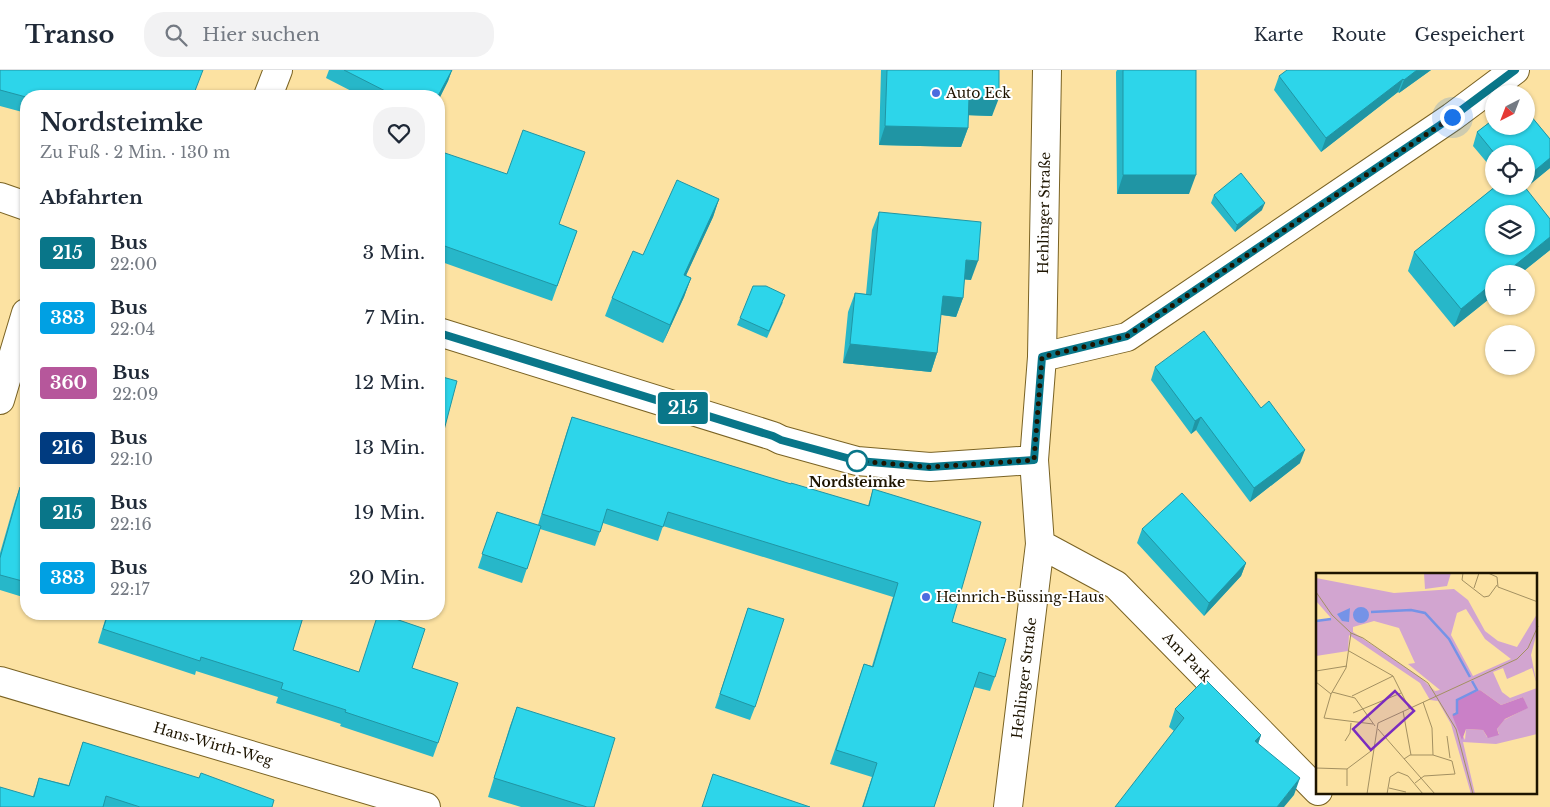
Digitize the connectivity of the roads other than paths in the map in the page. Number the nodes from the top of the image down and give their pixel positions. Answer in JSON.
{"nodes":[{"id":1,"x":278,"y":70,"type":"edge"},
{"id":2,"x":1047,"y":70,"type":"edge"},
{"id":3,"x":1515,"y":70,"type":"edge"},
{"id":4,"x":270,"y":90,"type":"edge"},
{"id":5,"x":0,"y":197,"type":"edge"},
{"id":6,"x":20,"y":204,"type":"edge"},
{"id":7,"x":20,"y":330,"type":"edge"},
{"id":8,"x":445,"y":334,"type":"edge"},
{"id":9,"x":1042,"y":357,"type":"junction"},
{"id":10,"x":4,"y":372,"type":"edge"},
{"id":11,"x":0,"y":400,"type":"edge"},
{"id":12,"x":1034,"y":460,"type":"junction"},
{"id":13,"x":1040,"y":544,"type":"junction"},
{"id":14,"x":0,"y":681,"type":"edge"},
{"id":15,"x":1316,"y":790,"type":"edge"},
{"id":16,"x":1320,"y":794,"type":"edge"},
{"id":17,"x":426,"y":807,"type":"edge"},
{"id":18,"x":1008,"y":807,"type":"edge"},
{"id":19,"x":1333,"y":807,"type":"edge"}],
"edges":[{"from":1,"to":4,"type":"street"},
{"from":2,"to":9,"type":"street","name":"Hehlinger Straße"},
{"from":3,"to":9,"type":"street"},
{"from":5,"to":6,"type":"street"},
{"from":7,"to":10,"type":"street"},
{"from":8,"to":12,"type":"street"},
{"from":9,"to":12,"type":"street","name":"Hehlinger Straße"},
{"from":10,"to":11,"type":"street"},
{"from":12,"to":13,"type":"street","name":"Hehlinger Straße"},
{"from":13,"to":15,"type":"street","name":"Am Park"},
{"from":13,"to":18,"type":"street","name":"Hehlinger Straße"},
{"from":14,"to":17,"type":"street","name":"Hans-Wirth-Weg"},
{"from":16,"to":19,"type":"street","name":"Am Park"}]}
